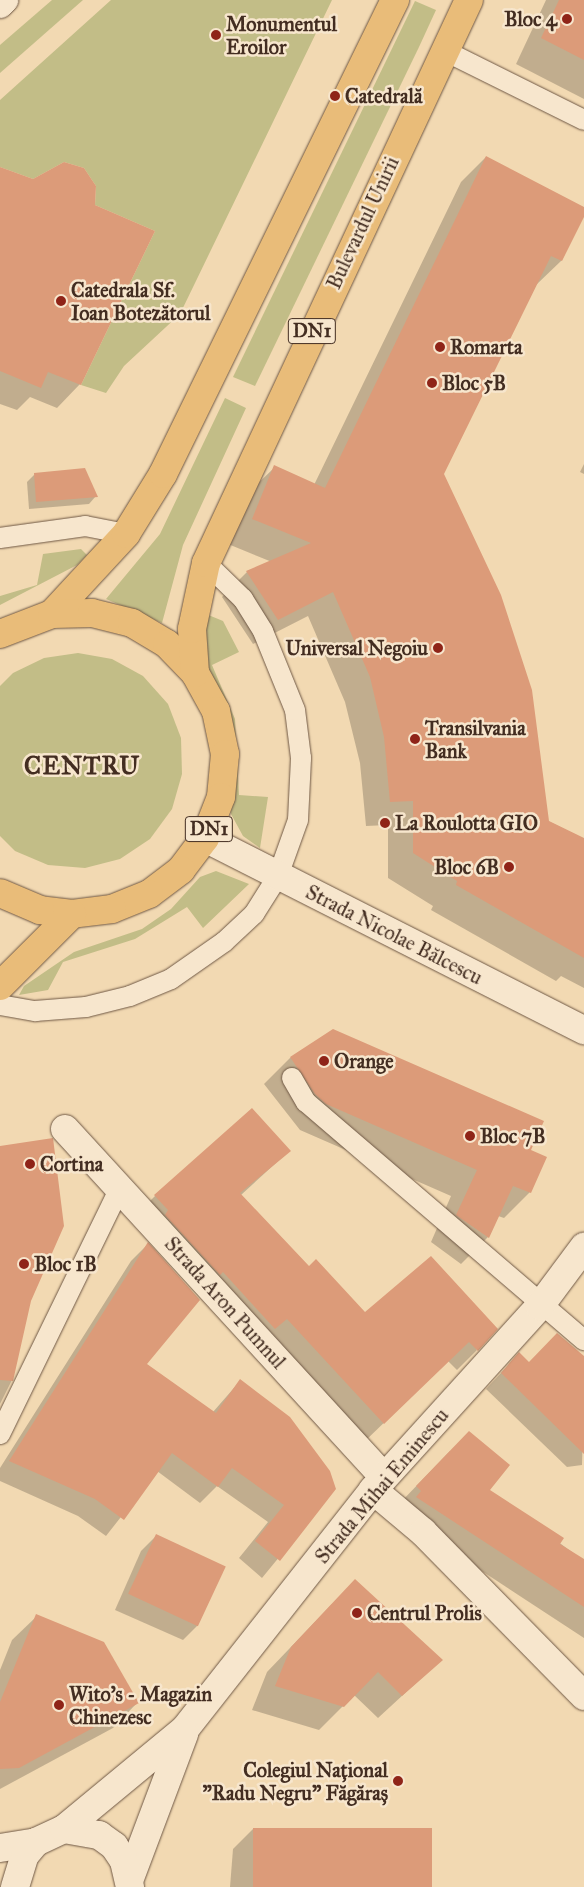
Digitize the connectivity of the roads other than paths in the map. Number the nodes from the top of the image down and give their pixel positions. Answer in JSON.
{"nodes":[{"id":1,"x":4,"y":0,"type":"edge"},
{"id":2,"x":395,"y":0,"type":"edge"},
{"id":3,"x":469,"y":0,"type":"edge"},
{"id":4,"x":0,"y":4,"type":"edge"},
{"id":5,"x":445,"y":51,"type":"junction"},
{"id":6,"x":584,"y":120,"type":"edge"},
{"id":7,"x":126,"y":534,"type":"junction"},
{"id":8,"x":0,"y":538,"type":"edge"},
{"id":9,"x":206,"y":563,"type":"junction"},
{"id":10,"x":52,"y":614,"type":"junction"},
{"id":11,"x":0,"y":634,"type":"edge"},
{"id":12,"x":195,"y":673,"type":"junction"},
{"id":13,"x":205,"y":838,"type":"junction"},
{"id":14,"x":278,"y":876,"type":"junction"},
{"id":15,"x":0,"y":893,"type":"edge"},
{"id":16,"x":72,"y":914,"type":"junction"},
{"id":17,"x":0,"y":986,"type":"edge"},
{"id":18,"x":0,"y":1005,"type":"edge"},
{"id":19,"x":584,"y":1030,"type":"edge"},
{"id":20,"x":292,"y":1078,"type":"dead end"},
{"id":21,"x":65,"y":1129,"type":"dead end"},
{"id":22,"x":120,"y":1188,"type":"junction"},
{"id":23,"x":584,"y":1247,"type":"edge"},
{"id":24,"x":540,"y":1306,"type":"junction"},
{"id":25,"x":584,"y":1340,"type":"edge"},
{"id":26,"x":0,"y":1434,"type":"edge"},
{"id":27,"x":379,"y":1484,"type":"junction"},
{"id":28,"x":584,"y":1696,"type":"edge"},
{"id":29,"x":185,"y":1729,"type":"junction"},
{"id":30,"x":64,"y":1829,"type":"junction"},
{"id":31,"x":36,"y":1842,"type":"junction"},
{"id":32,"x":0,"y":1848,"type":"edge"},
{"id":33,"x":130,"y":1882,"type":"edge"},
{"id":34,"x":15,"y":1887,"type":"edge"}],
"edges":[{"from":1,"to":4,"type":"main road"},
{"from":2,"to":7,"type":"main road","name":"Bulevardul Unirii","number":"DN1"},
{"from":3,"to":5,"type":"main road","name":"Bulevardul Unirii","number":"DN1"},
{"from":5,"to":6,"type":"lane"},
{"from":5,"to":9,"type":"main road","name":"Bulevardul Unirii","number":"DN1"},
{"from":7,"to":8,"type":"lane"},
{"from":7,"to":10,"type":"main road","name":"Bulevardul Unirii","number":"DN1"},
{"from":9,"to":12,"type":"main road","name":"Bulevardul Unirii","number":"DN1"},
{"from":9,"to":14,"type":"lane"},
{"from":10,"to":11,"type":"main road","name":"Bulevardul Unirii","number":"DN1"},
{"from":10,"to":12,"type":"main road","name":"Bulevardul Unirii","number":"DN1"},
{"from":12,"to":13,"type":"main road","name":"Bulevardul Unirii","number":"DN1"},
{"from":13,"to":14,"type":"main road","name":"Strada Nicolae Bălcescu"},
{"from":13,"to":16,"type":"main road","name":"Bulevardul Unirii","number":"DN1"},
{"from":14,"to":18,"type":"lane"},
{"from":14,"to":19,"type":"main road","name":"Strada Nicolae Bălcescu"},
{"from":15,"to":16,"type":"main road","name":"Bulevardul Unirii","number":"DN1"},
{"from":16,"to":17,"type":"main road"},
{"from":20,"to":24,"type":"lane"},
{"from":21,"to":22,"type":"main road","name":"Strada Aron Pumnul"},
{"from":22,"to":26,"type":"lane"},
{"from":22,"to":27,"type":"main road","name":"Strada Aron Pumnul"},
{"from":23,"to":24,"type":"main road","name":"Strada Mihai Eminescu"},
{"from":24,"to":25,"type":"lane"},
{"from":24,"to":27,"type":"main road","name":"Strada Mihai Eminescu"},
{"from":27,"to":28,"type":"main road","name":"Strada Aron Pumnul"},
{"from":27,"to":29,"type":"main road","name":"Strada Mihai Eminescu"},
{"from":29,"to":30,"type":"main road","name":"Strada Mihai Eminescu"},
{"from":29,"to":33,"type":"main road","name":"Strada Mihai Eminescu"},
{"from":30,"to":31,"type":"main road","name":"Strada Mihai Eminescu"},
{"from":30,"to":33,"type":"main road"},
{"from":31,"to":32,"type":"main road"},
{"from":31,"to":34,"type":"main road"}]}
